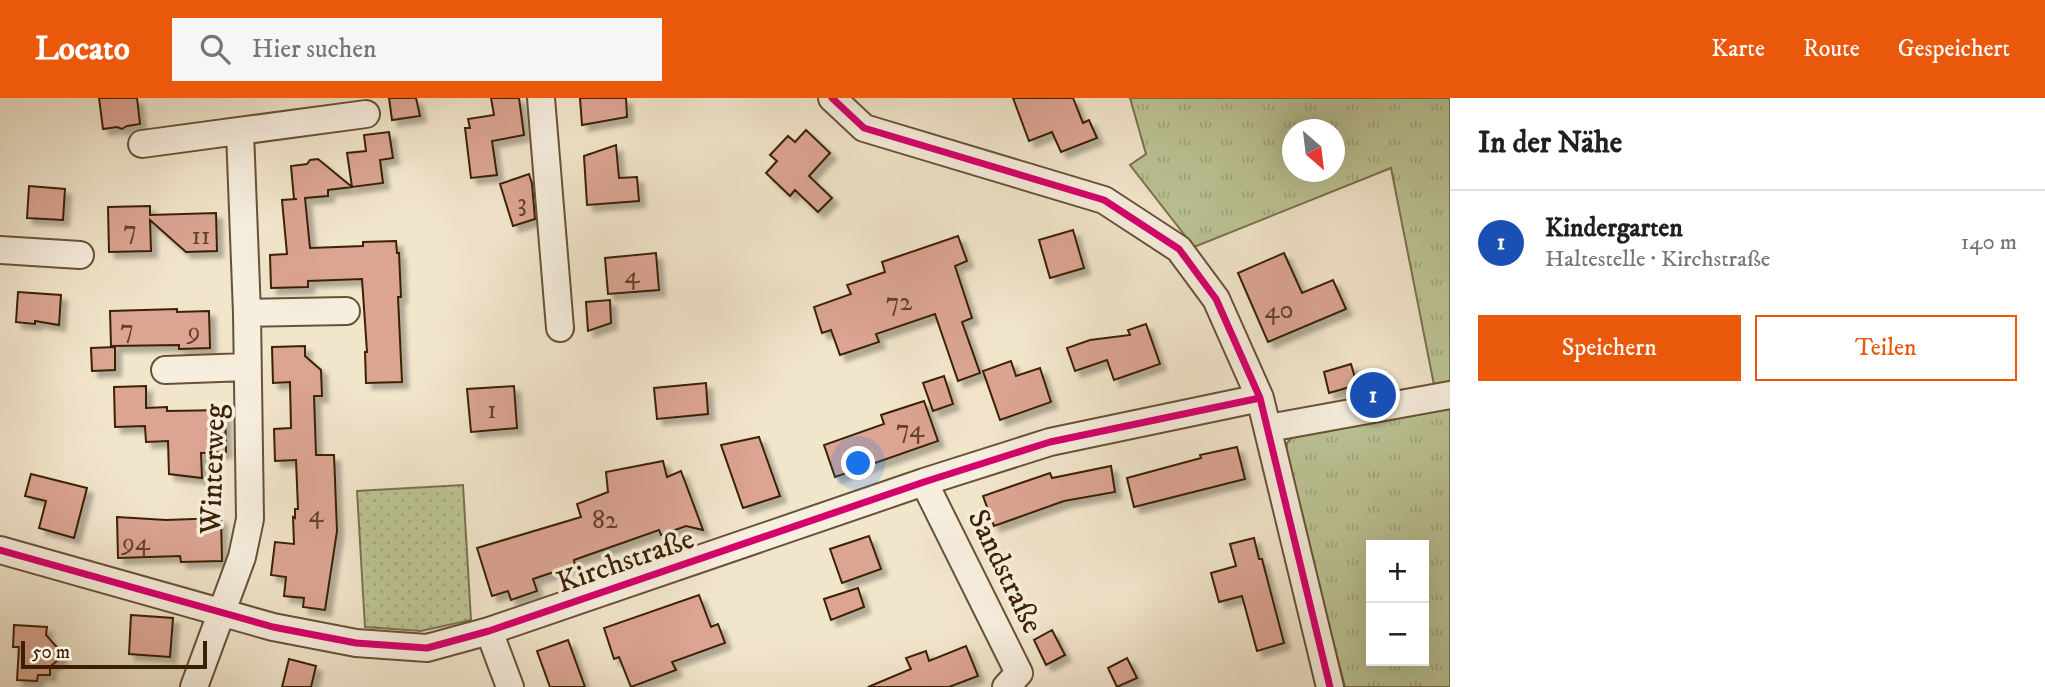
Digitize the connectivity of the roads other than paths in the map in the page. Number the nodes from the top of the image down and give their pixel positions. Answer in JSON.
{"nodes":[{"id":1,"x":541,"y":98,"type":"edge"},
{"id":2,"x":832,"y":98,"type":"edge"},
{"id":3,"x":366,"y":114,"type":"dead end"},
{"id":4,"x":240,"y":132,"type":"junction"},
{"id":5,"x":142,"y":144,"type":"dead end"},
{"id":6,"x":0,"y":250,"type":"edge"},
{"id":7,"x":80,"y":255,"type":"dead end"},
{"id":8,"x":346,"y":311,"type":"dead end"},
{"id":9,"x":247,"y":313,"type":"junction"},
{"id":10,"x":559,"y":328,"type":"dead end"},
{"id":11,"x":247,"y":367,"type":"junction"},
{"id":12,"x":165,"y":370,"type":"dead end"},
{"id":13,"x":1450,"y":395,"type":"edge"},
{"id":14,"x":1260,"y":398,"type":"junction"},
{"id":15,"x":1269,"y":428,"type":"junction"},
{"id":16,"x":924,"y":482,"type":"junction"},
{"id":17,"x":0,"y":550,"type":"edge"},
{"id":18,"x":222,"y":611,"type":"junction"},
{"id":19,"x":489,"y":631,"type":"junction"},
{"id":20,"x":194,"y":687,"type":"edge"},
{"id":21,"x":510,"y":687,"type":"edge"},
{"id":22,"x":1006,"y":687,"type":"edge"},
{"id":23,"x":1330,"y":687,"type":"edge"}],
"edges":[{"from":1,"to":10,"type":"street"},
{"from":2,"to":14,"type":"street"},
{"from":3,"to":4,"type":"street"},
{"from":4,"to":5,"type":"street"},
{"from":4,"to":9,"type":"street","name":"Winterweg"},
{"from":6,"to":7,"type":"street"},
{"from":8,"to":9,"type":"street"},
{"from":9,"to":11,"type":"street","name":"Winterweg"},
{"from":11,"to":12,"type":"street","name":"Winterweg"},
{"from":11,"to":18,"type":"street","name":"Winterweg"},
{"from":13,"to":15,"type":"street"},
{"from":14,"to":15,"type":"street"},
{"from":14,"to":16,"type":"street","name":"Kirchstraße"},
{"from":15,"to":23,"type":"street"},
{"from":16,"to":19,"type":"street","name":"Kirchstraße"},
{"from":16,"to":22,"type":"street","name":"Sandstraße"},
{"from":17,"to":18,"type":"street","name":"Kirchstraße"},
{"from":18,"to":19,"type":"street","name":"Kirchstraße"},
{"from":18,"to":20,"type":"street","name":"Winterweg"},
{"from":19,"to":21,"type":"street"}]}
